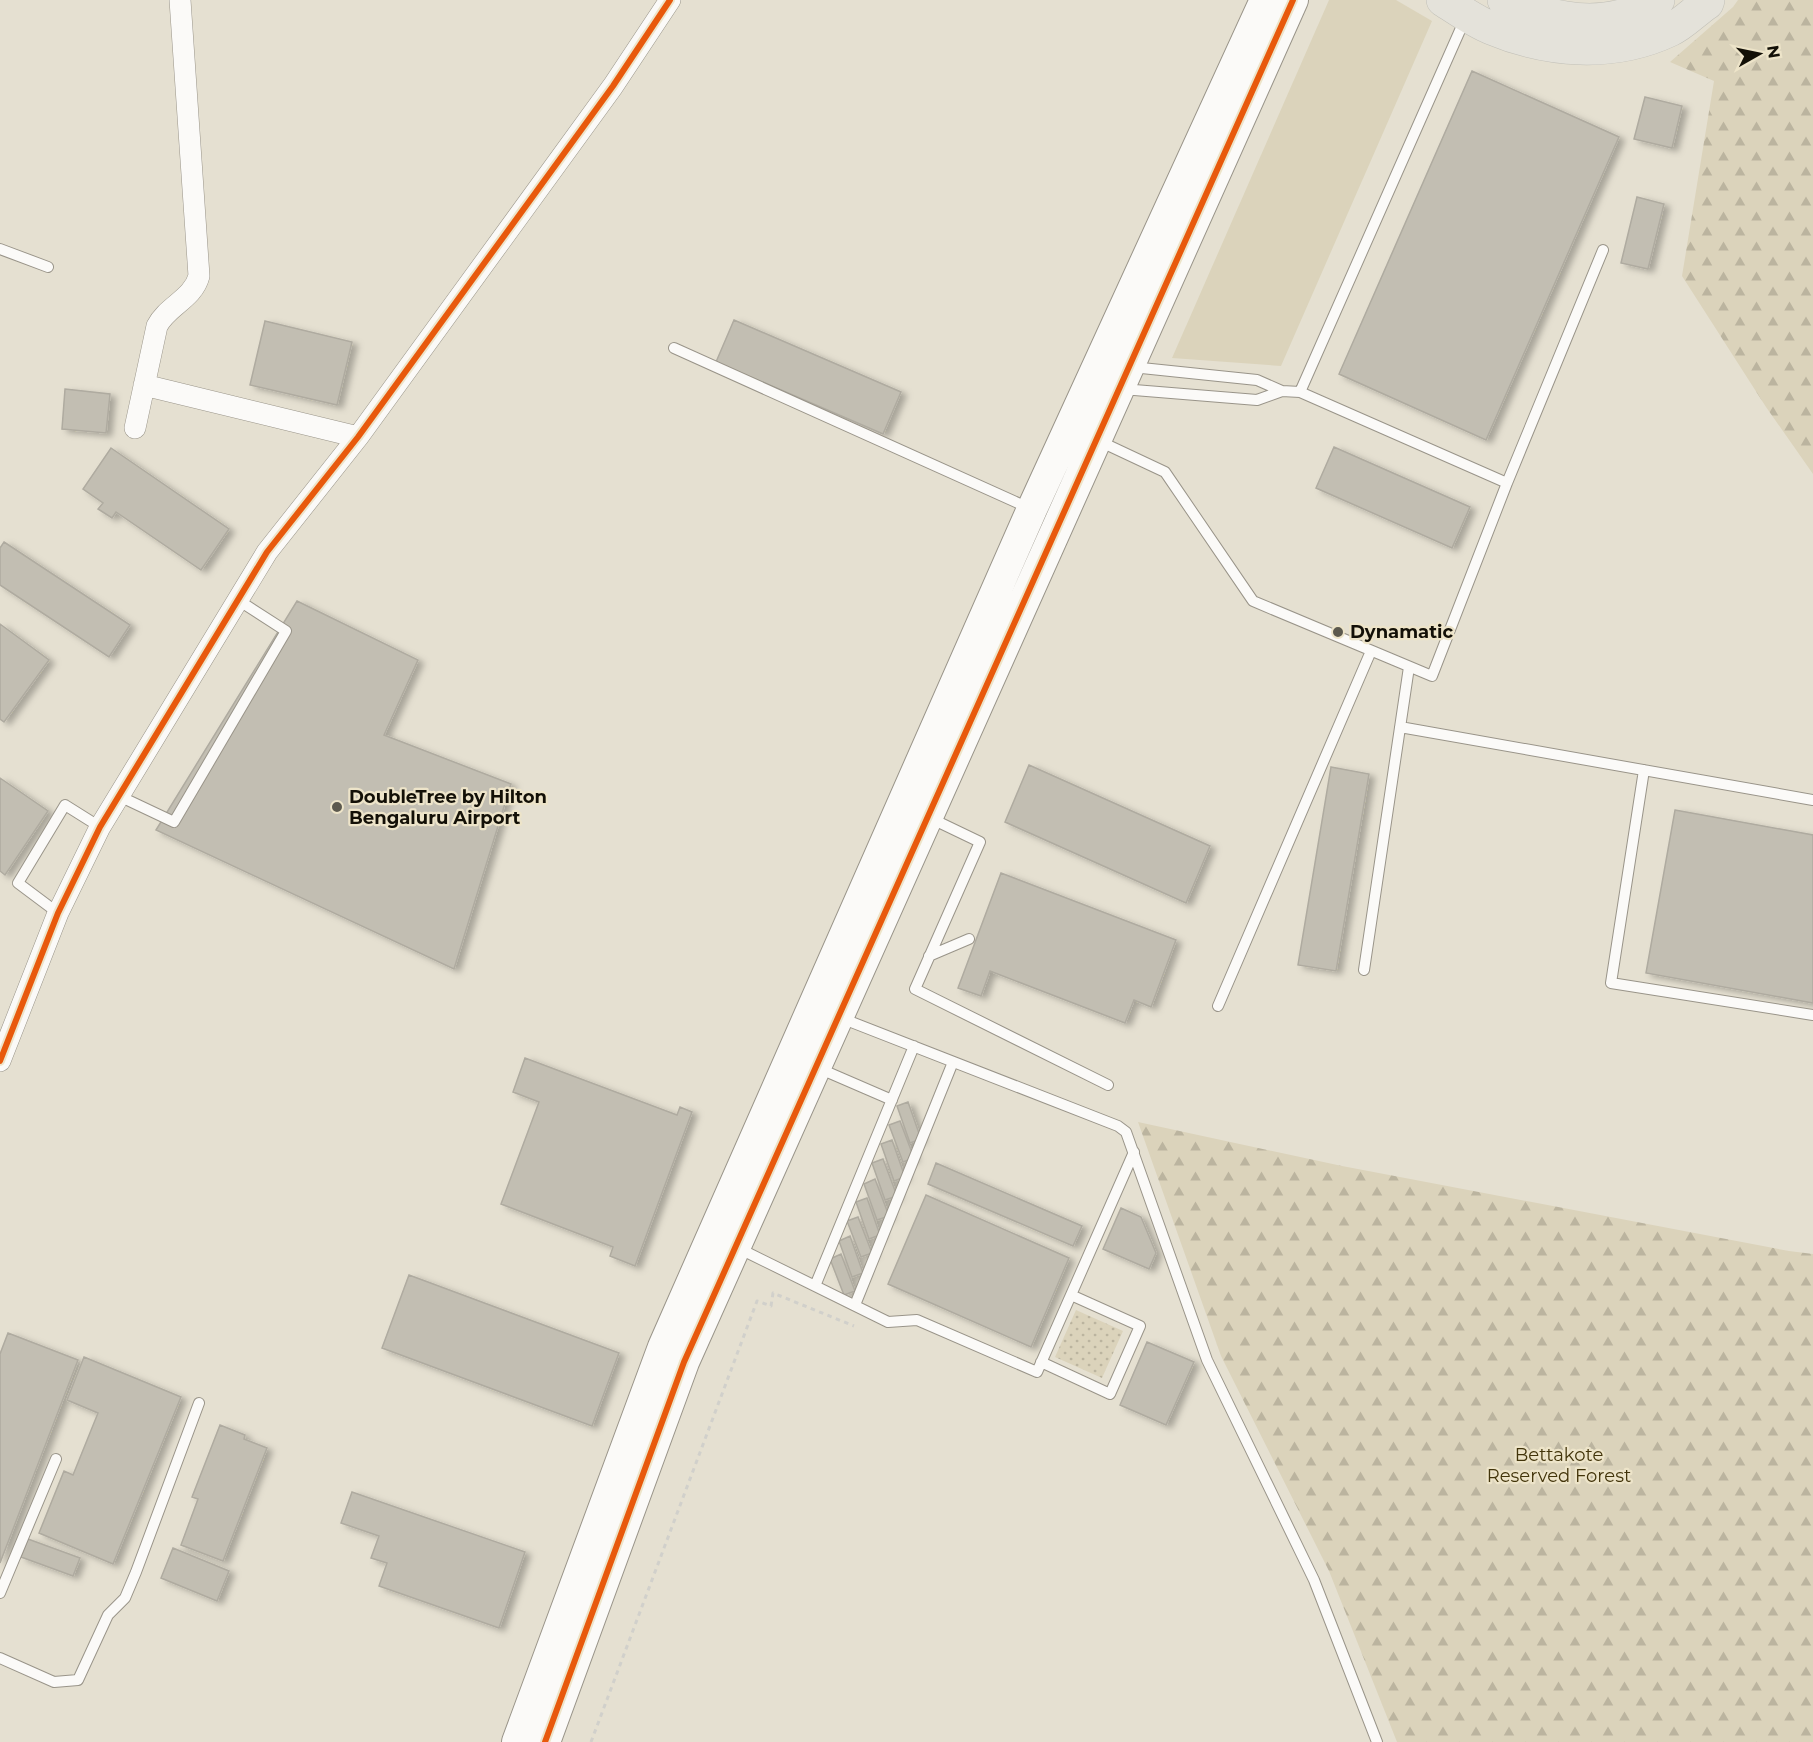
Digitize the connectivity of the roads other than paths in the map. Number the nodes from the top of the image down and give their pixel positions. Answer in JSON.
{"nodes":[{"id":1,"x":180,"y":0,"type":"edge"},
{"id":2,"x":670,"y":0,"type":"edge"},
{"id":3,"x":1265,"y":0,"type":"edge"},
{"id":4,"x":1293,"y":0,"type":"edge"},
{"id":5,"x":1504,"y":0,"type":"edge"},
{"id":6,"x":1658,"y":0,"type":"edge"},
{"id":7,"x":1708,"y":0,"type":"edge"},
{"id":8,"x":1455,"y":7,"type":"edge"},
{"id":9,"x":0,"y":249,"type":"edge"},
{"id":10,"x":1603,"y":250,"type":"dead end"},
{"id":11,"x":48,"y":267,"type":"dead end"},
{"id":12,"x":674,"y":348,"type":"dead end"},
{"id":13,"x":1124,"y":378,"type":"junction"},
{"id":14,"x":144,"y":385,"type":"junction"},
{"id":15,"x":1282,"y":391,"type":"junction"},
{"id":16,"x":1300,"y":392,"type":"junction"},
{"id":17,"x":135,"y":428,"type":"dead end"},
{"id":18,"x":358,"y":437,"type":"junction"},
{"id":19,"x":1096,"y":440,"type":"junction"},
{"id":20,"x":1507,"y":483,"type":"junction"},
{"id":21,"x":1032,"y":509,"type":"junction"},
{"id":22,"x":238,"y":600,"type":"junction"},
{"id":23,"x":1371,"y":651,"type":"junction"},
{"id":24,"x":1409,"y":667,"type":"junction"},
{"id":25,"x":1400,"y":727,"type":"junction"},
{"id":26,"x":1644,"y":770,"type":"junction"},
{"id":27,"x":119,"y":796,"type":"junction"},
{"id":28,"x":1813,"y":800,"type":"edge"},
{"id":29,"x":927,"y":817,"type":"junction"},
{"id":30,"x":100,"y":827,"type":"junction"},
{"id":31,"x":58,"y":913,"type":"junction"},
{"id":32,"x":969,"y":939,"type":"dead end"},
{"id":33,"x":929,"y":956,"type":"junction"},
{"id":34,"x":1364,"y":970,"type":"dead end"},
{"id":35,"x":1218,"y":1006,"type":"dead end"},
{"id":36,"x":1813,"y":1015,"type":"edge"},
{"id":37,"x":838,"y":1016,"type":"junction"},
{"id":38,"x":914,"y":1046,"type":"junction"},
{"id":39,"x":1,"y":1057,"type":"edge"},
{"id":40,"x":953,"y":1062,"type":"junction"},
{"id":41,"x":816,"y":1067,"type":"junction"},
{"id":42,"x":1108,"y":1085,"type":"dead end"},
{"id":43,"x":892,"y":1100,"type":"junction"},
{"id":44,"x":1134,"y":1152,"type":"junction"},
{"id":45,"x":735,"y":1247,"type":"junction"},
{"id":46,"x":814,"y":1286,"type":"junction"},
{"id":47,"x":1071,"y":1295,"type":"junction"},
{"id":48,"x":855,"y":1305,"type":"junction"},
{"id":49,"x":1041,"y":1362,"type":"junction"},
{"id":50,"x":199,"y":1403,"type":"dead end"},
{"id":51,"x":56,"y":1459,"type":"dead end"},
{"id":52,"x":0,"y":1593,"type":"edge"},
{"id":53,"x":0,"y":1658,"type":"edge"},
{"id":54,"x":518,"y":1742,"type":"edge"},
{"id":55,"x":545,"y":1742,"type":"edge"},
{"id":56,"x":1377,"y":1742,"type":"edge"}],
"edges":[{"from":1,"to":14,"type":"street"},
{"from":2,"to":18,"type":"street"},
{"from":3,"to":21,"type":"street"},
{"from":4,"to":13,"type":"street"},
{"from":5,"to":6,"type":"main road"},
{"from":7,"to":8,"type":"main road"},
{"from":8,"to":16,"type":"lane"},
{"from":9,"to":11,"type":"lane"},
{"from":10,"to":20,"type":"lane"},
{"from":12,"to":21,"type":"lane"},
{"from":13,"to":15,"type":"lane"},
{"from":13,"to":15,"type":"lane"},
{"from":13,"to":19,"type":"street"},
{"from":14,"to":17,"type":"street"},
{"from":14,"to":18,"type":"street"},
{"from":15,"to":16,"type":"lane"},
{"from":16,"to":20,"type":"lane"},
{"from":18,"to":22,"type":"street"},
{"from":19,"to":23,"type":"lane"},
{"from":19,"to":29,"type":"street"},
{"from":20,"to":24,"type":"lane"},
{"from":21,"to":54,"type":"street"},
{"from":22,"to":27,"type":"street"},
{"from":22,"to":27,"type":"lane"},
{"from":23,"to":24,"type":"lane"},
{"from":23,"to":35,"type":"lane"},
{"from":24,"to":25,"type":"lane"},
{"from":25,"to":26,"type":"lane"},
{"from":25,"to":34,"type":"lane"},
{"from":26,"to":28,"type":"lane"},
{"from":26,"to":36,"type":"lane"},
{"from":27,"to":30,"type":"street"},
{"from":29,"to":33,"type":"lane"},
{"from":29,"to":37,"type":"street"},
{"from":30,"to":31,"type":"street"},
{"from":30,"to":31,"type":"lane"},
{"from":31,"to":39,"type":"street"},
{"from":32,"to":33,"type":"lane"},
{"from":33,"to":42,"type":"lane"},
{"from":37,"to":38,"type":"lane"},
{"from":37,"to":41,"type":"street"},
{"from":38,"to":40,"type":"lane"},
{"from":38,"to":43,"type":"lane"},
{"from":40,"to":44,"type":"lane"},
{"from":40,"to":48,"type":"lane"},
{"from":41,"to":43,"type":"lane"},
{"from":41,"to":45,"type":"street"},
{"from":43,"to":46,"type":"lane"},
{"from":44,"to":47,"type":"lane"},
{"from":44,"to":56,"type":"lane"},
{"from":45,"to":46,"type":"lane"},
{"from":45,"to":55,"type":"street"},
{"from":46,"to":48,"type":"lane"},
{"from":47,"to":49,"type":"lane"},
{"from":47,"to":49,"type":"lane"},
{"from":48,"to":49,"type":"lane"},
{"from":50,"to":53,"type":"lane"},
{"from":51,"to":52,"type":"lane"}]}
